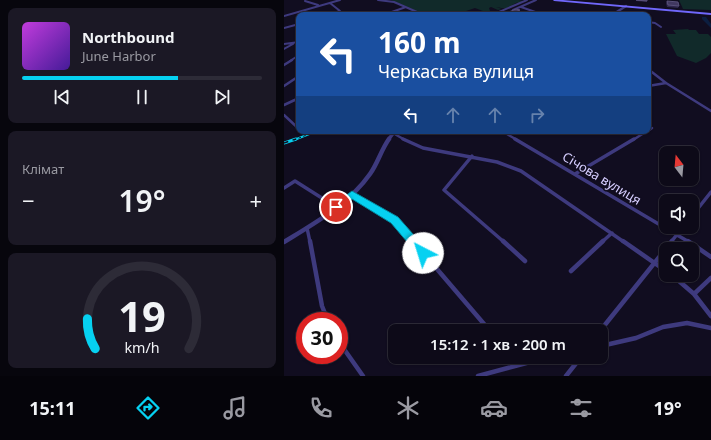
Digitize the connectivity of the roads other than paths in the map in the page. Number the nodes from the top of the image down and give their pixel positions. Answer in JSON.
{"nodes":[{"id":1,"x":340,"y":0,"type":"edge"},
{"id":2,"x":378,"y":0,"type":"edge"},
{"id":3,"x":527,"y":0,"type":"edge"},
{"id":4,"x":536,"y":0,"type":"edge"},
{"id":5,"x":554,"y":0,"type":"edge"},
{"id":6,"x":305,"y":1,"type":"edge"},
{"id":7,"x":330,"y":3,"type":"junction"},
{"id":8,"x":319,"y":6,"type":"junction"},
{"id":9,"x":626,"y":6,"type":"junction"},
{"id":10,"x":406,"y":7,"type":"junction"},
{"id":11,"x":521,"y":7,"type":"junction"},
{"id":12,"x":298,"y":12,"type":"edge"},
{"id":13,"x":337,"y":12,"type":"edge"},
{"id":14,"x":392,"y":12,"type":"edge"},
{"id":15,"x":417,"y":12,"type":"edge"},
{"id":16,"x":500,"y":12,"type":"edge"},
{"id":17,"x":509,"y":12,"type":"edge"},
{"id":18,"x":535,"y":12,"type":"edge"},
{"id":19,"x":617,"y":12,"type":"edge"},
{"id":20,"x":296,"y":13,"type":"edge"},
{"id":21,"x":711,"y":14,"type":"edge"},
{"id":22,"x":284,"y":16,"type":"edge"},
{"id":23,"x":651,"y":22,"type":"edge"},
{"id":24,"x":296,"y":25,"type":"edge"},
{"id":25,"x":661,"y":27,"type":"dead end"},
{"id":26,"x":284,"y":28,"type":"edge"},
{"id":27,"x":296,"y":42,"type":"edge"},
{"id":28,"x":296,"y":43,"type":"edge"},
{"id":29,"x":284,"y":44,"type":"edge"},
{"id":30,"x":284,"y":49,"type":"edge"},
{"id":31,"x":296,"y":57,"type":"edge"},
{"id":32,"x":284,"y":66,"type":"edge"},
{"id":33,"x":651,"y":71,"type":"edge"},
{"id":34,"x":296,"y":78,"type":"edge"},
{"id":35,"x":666,"y":83,"type":"junction"},
{"id":36,"x":284,"y":86,"type":"edge"},
{"id":37,"x":651,"y":86,"type":"edge"},
{"id":38,"x":296,"y":99,"type":"edge"},
{"id":39,"x":284,"y":104,"type":"edge"},
{"id":40,"x":711,"y":111,"type":"edge"},
{"id":41,"x":284,"y":115,"type":"edge"},
{"id":42,"x":296,"y":126,"type":"edge"},
{"id":43,"x":392,"y":134,"type":"edge"},
{"id":44,"x":398,"y":134,"type":"edge"},
{"id":45,"x":507,"y":134,"type":"edge"},
{"id":46,"x":643,"y":134,"type":"edge"},
{"id":47,"x":472,"y":156,"type":"junction"},
{"id":48,"x":575,"y":174,"type":"junction"},
{"id":49,"x":284,"y":188,"type":"edge"},
{"id":50,"x":711,"y":192,"type":"edge"},
{"id":51,"x":352,"y":195,"type":"junction"},
{"id":52,"x":336,"y":207,"type":"junction"},
{"id":53,"x":699,"y":207,"type":"edge"},
{"id":54,"x":659,"y":223,"type":"edge"},
{"id":55,"x":307,"y":228,"type":"junction"},
{"id":56,"x":612,"y":233,"type":"junction"},
{"id":57,"x":677,"y":234,"type":"joint"},
{"id":58,"x":284,"y":242,"type":"edge"},
{"id":59,"x":711,"y":257,"type":"edge"},
{"id":60,"x":525,"y":261,"type":"dead end"},
{"id":61,"x":656,"y":262,"type":"junction"},
{"id":62,"x":659,"y":264,"type":"edge"},
{"id":63,"x":571,"y":271,"type":"dead end"},
{"id":64,"x":711,"y":278,"type":"edge"},
{"id":65,"x":680,"y":282,"type":"edge"},
{"id":66,"x":694,"y":294,"type":"junction"},
{"id":67,"x":324,"y":312,"type":"edge"},
{"id":68,"x":711,"y":316,"type":"edge"},
{"id":69,"x":484,"y":324,"type":"edge"},
{"id":70,"x":606,"y":324,"type":"edge"},
{"id":71,"x":711,"y":328,"type":"edge"},
{"id":72,"x":608,"y":344,"type":"edge"},
{"id":73,"x":348,"y":355,"type":"edge"},
{"id":74,"x":522,"y":364,"type":"edge"},
{"id":75,"x":575,"y":364,"type":"edge"},
{"id":76,"x":518,"y":365,"type":"joint"},
{"id":77,"x":363,"y":376,"type":"edge"},
{"id":78,"x":478,"y":376,"type":"edge"},
{"id":79,"x":566,"y":376,"type":"edge"}],
"edges":[{"from":1,"to":7,"type":"street"},
{"from":2,"to":10,"type":"street"},
{"from":3,"to":16,"type":"street"},
{"from":4,"to":11,"type":"street"},
{"from":5,"to":9,"type":"main road"},
{"from":6,"to":8,"type":"street"},
{"from":7,"to":8,"type":"street"},
{"from":7,"to":13,"type":"street"},
{"from":8,"to":12,"type":"street"},
{"from":9,"to":19,"type":"street"},
{"from":9,"to":21,"type":"main road"},
{"from":10,"to":14,"type":"street"},
{"from":10,"to":15,"type":"street"},
{"from":11,"to":17,"type":"street"},
{"from":11,"to":18,"type":"street"},
{"from":20,"to":22,"type":"street"},
{"from":23,"to":25,"type":"street"},
{"from":24,"to":26,"type":"street"},
{"from":27,"to":29,"type":"street"},
{"from":28,"to":30,"type":"street"},
{"from":31,"to":32,"type":"street"},
{"from":33,"to":35,"type":"street"},
{"from":34,"to":36,"type":"street"},
{"from":35,"to":37,"type":"street"},
{"from":35,"to":40,"type":"street"},
{"from":38,"to":39,"type":"street"},
{"from":41,"to":42,"type":"street"},
{"from":43,"to":51,"type":"street"},
{"from":44,"to":47,"type":"street"},
{"from":45,"to":48,"type":"street","name":"Січова вулиця"},
{"from":46,"to":48,"type":"street"},
{"from":47,"to":56,"type":"street"},
{"from":47,"to":60,"type":"street"},
{"from":48,"to":54,"type":"street","name":"Січова вулиця"},
{"from":49,"to":52,"type":"street"},
{"from":50,"to":53,"type":"street"},
{"from":51,"to":52,"type":"street"},
{"from":51,"to":69,"type":"street"},
{"from":52,"to":55,"type":"street"},
{"from":55,"to":58,"type":"street"},
{"from":55,"to":67,"type":"street"},
{"from":56,"to":61,"type":"street"},
{"from":56,"to":63,"type":"street"},
{"from":57,"to":59,"type":"street","name":"Січова вулиця"},
{"from":57,"to":61,"type":"street"},
{"from":61,"to":62,"type":"street"},
{"from":61,"to":70,"type":"street"},
{"from":64,"to":66,"type":"street"},
{"from":65,"to":66,"type":"street"},
{"from":66,"to":68,"type":"street"},
{"from":71,"to":72,"type":"street"},
{"from":73,"to":77,"type":"street"},
{"from":74,"to":76,"type":"street"},
{"from":75,"to":79,"type":"street"},
{"from":76,"to":78,"type":"street"}]}
